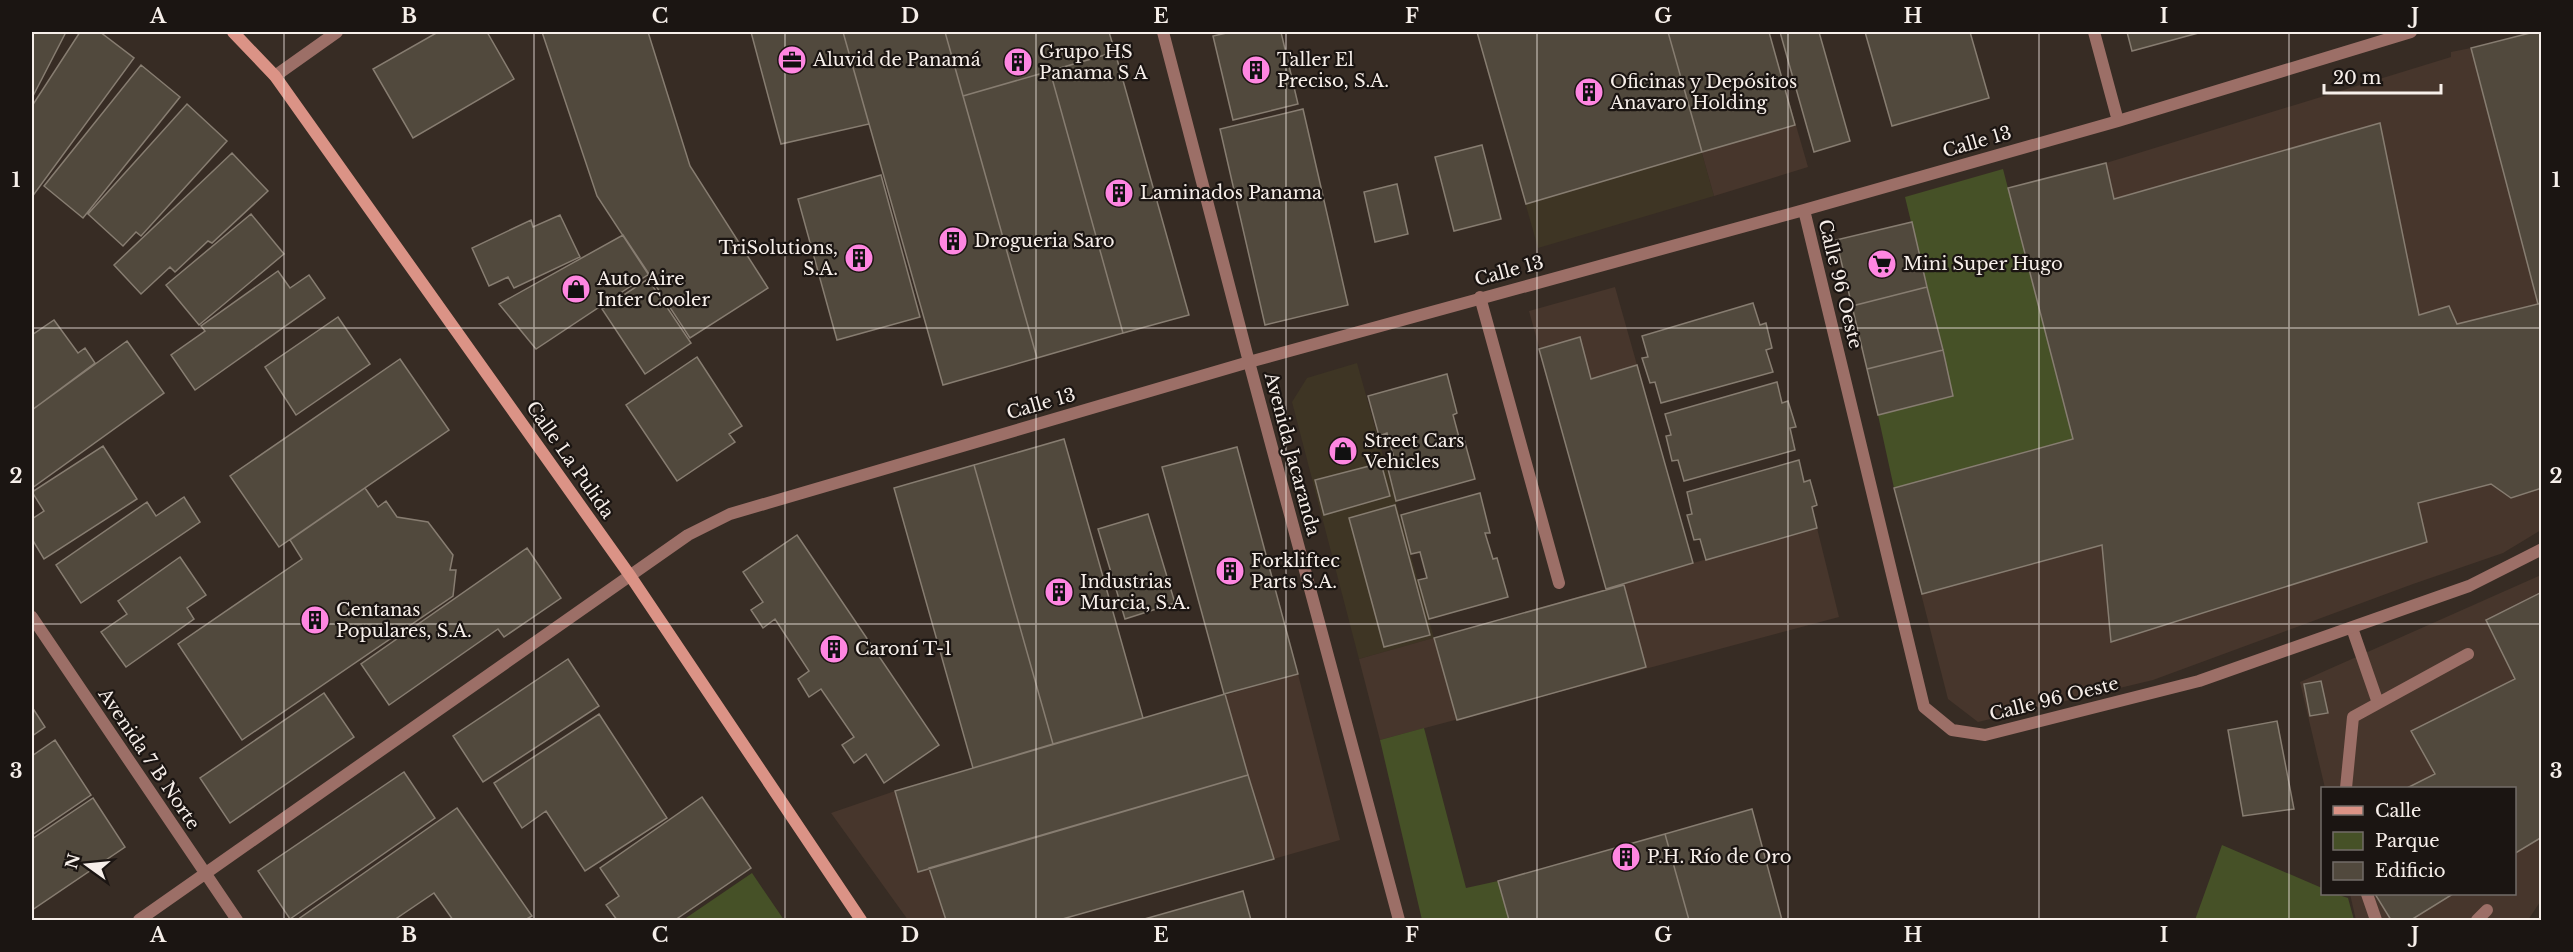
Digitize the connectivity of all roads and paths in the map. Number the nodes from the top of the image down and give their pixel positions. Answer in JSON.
{"nodes":[{"id":1,"x":233,"y":32,"type":"edge"},
{"id":2,"x":337,"y":32,"type":"edge"},
{"id":3,"x":1163,"y":32,"type":"edge"},
{"id":4,"x":2094,"y":32,"type":"edge"},
{"id":5,"x":2411,"y":32,"type":"edge"},
{"id":6,"x":275,"y":76,"type":"junction"},
{"id":7,"x":2118,"y":121,"type":"junction"},
{"id":8,"x":1804,"y":210,"type":"junction"},
{"id":9,"x":1480,"y":297,"type":"junction"},
{"id":10,"x":1249,"y":362,"type":"junction"},
{"id":11,"x":2541,"y":549,"type":"edge"},
{"id":12,"x":631,"y":577,"type":"junction"},
{"id":13,"x":1559,"y":583,"type":"dead end"},
{"id":14,"x":32,"y":617,"type":"edge"},
{"id":15,"x":2352,"y":628,"type":"junction"},
{"id":16,"x":2468,"y":654,"type":"dead end"},
{"id":17,"x":2378,"y":703,"type":"junction"},
{"id":18,"x":2346,"y":787,"type":"edge"},
{"id":19,"x":206,"y":875,"type":"junction"},
{"id":20,"x":2367,"y":895,"type":"edge"},
{"id":21,"x":2487,"y":910,"type":"dead end"},
{"id":22,"x":139,"y":921,"type":"edge"},
{"id":23,"x":237,"y":921,"type":"edge"},
{"id":24,"x":861,"y":921,"type":"edge"},
{"id":25,"x":1400,"y":921,"type":"edge"},
{"id":26,"x":2376,"y":921,"type":"edge"},
{"id":27,"x":2477,"y":921,"type":"edge"}],
"edges":[{"from":1,"to":6,"type":"main road","name":"Calle La Pulida"},
{"from":2,"to":6,"type":"street"},
{"from":3,"to":10,"type":"street","name":"Avenida Jacaranda"},
{"from":4,"to":7,"type":"street"},
{"from":5,"to":7,"type":"street","name":"Calle 13"},
{"from":6,"to":12,"type":"main road","name":"Calle La Pulida"},
{"from":7,"to":8,"type":"street","name":"Calle 13"},
{"from":8,"to":9,"type":"street","name":"Calle 13"},
{"from":8,"to":15,"type":"street","name":"Calle 96 Oeste"},
{"from":9,"to":10,"type":"street","name":"Calle 13"},
{"from":9,"to":13,"type":"street"},
{"from":10,"to":12,"type":"street","name":"Calle 13"},
{"from":10,"to":25,"type":"street","name":"Avenida Jacaranda"},
{"from":11,"to":15,"type":"street","name":"Calle 96 Oeste"},
{"from":12,"to":19,"type":"street","name":"Calle 13"},
{"from":12,"to":24,"type":"main road","name":"Calle La Pulida"},
{"from":14,"to":19,"type":"street","name":"Avenida 7 B Norte"},
{"from":15,"to":17,"type":"street"},
{"from":16,"to":17,"type":"street"},
{"from":17,"to":18,"type":"street"},
{"from":19,"to":22,"type":"street","name":"Calle 13"},
{"from":19,"to":23,"type":"street","name":"Avenida 7 B Norte"},
{"from":20,"to":26,"type":"street"},
{"from":21,"to":27,"type":"street"}]}
